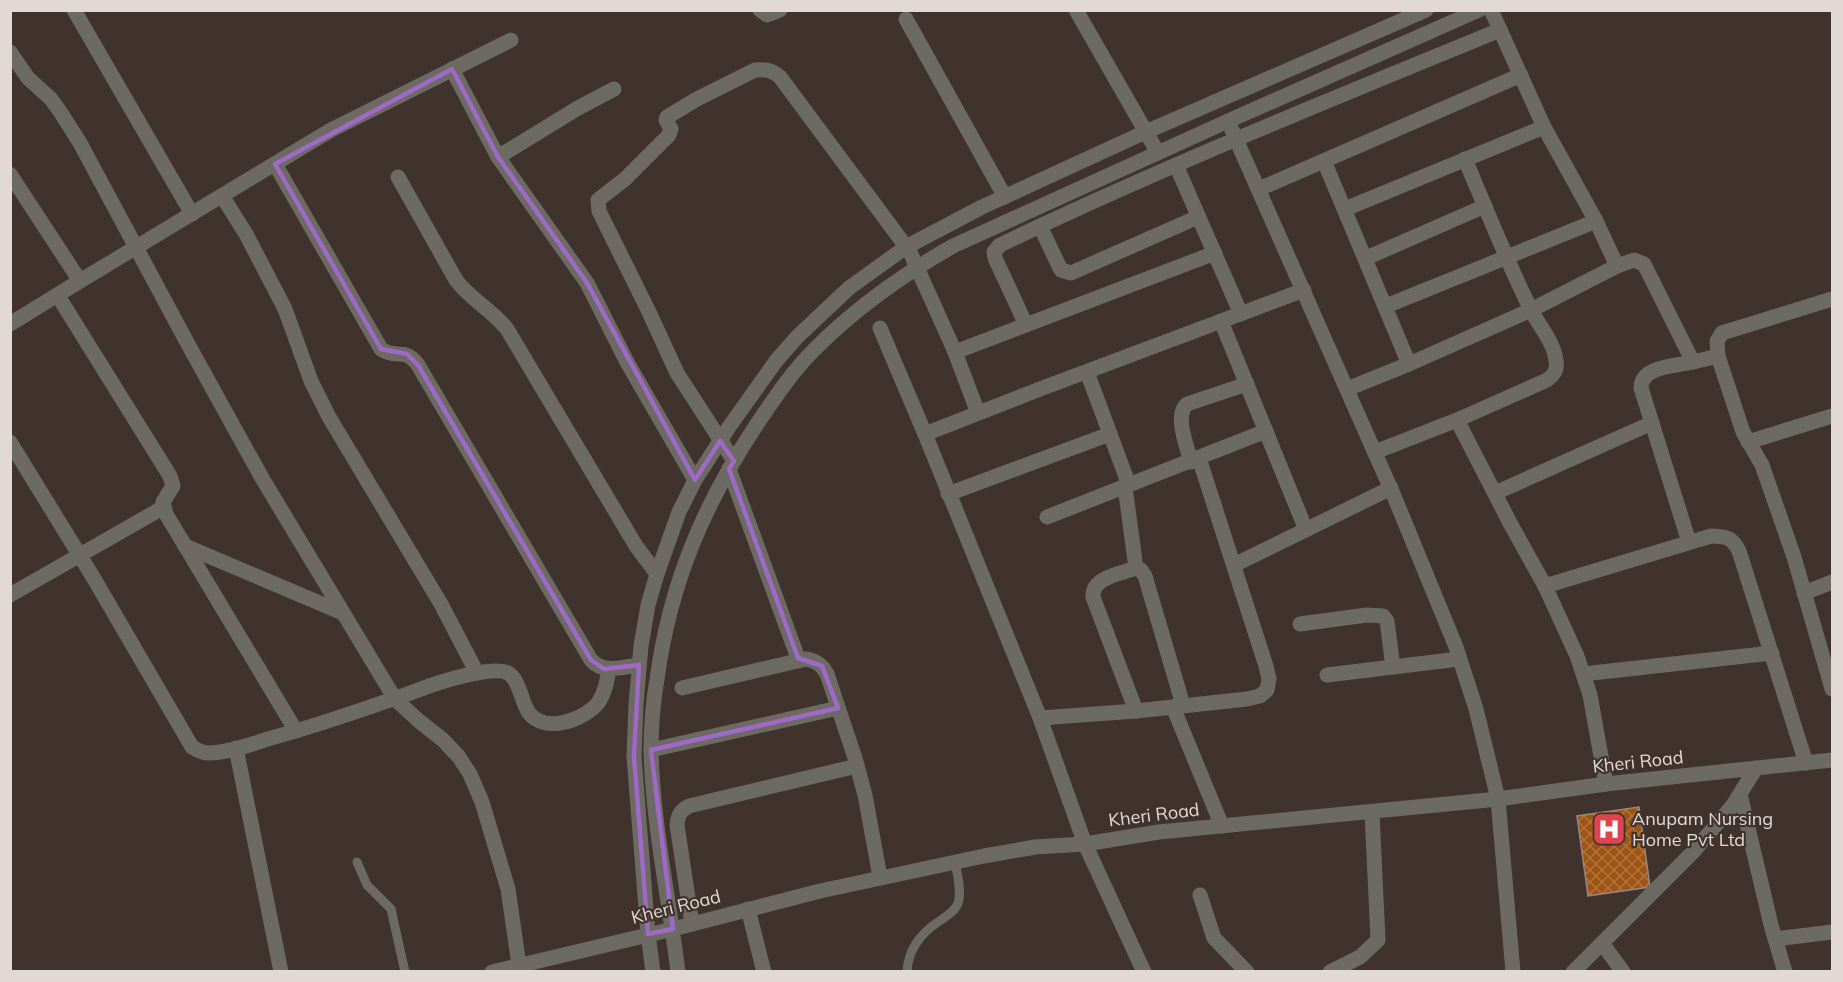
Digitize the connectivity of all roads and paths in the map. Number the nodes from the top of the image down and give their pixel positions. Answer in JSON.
{"nodes":[{"id":1,"x":74,"y":10,"type":"edge"},
{"id":2,"x":760,"y":10,"type":"edge"},
{"id":3,"x":780,"y":10,"type":"edge"},
{"id":4,"x":1076,"y":10,"type":"edge"},
{"id":5,"x":1426,"y":10,"type":"edge"},
{"id":6,"x":1479,"y":10,"type":"edge"},
{"id":7,"x":1491,"y":10,"type":"edge"},
{"id":8,"x":906,"y":19,"type":"dead end"},
{"id":9,"x":1500,"y":30,"type":"junction"},
{"id":10,"x":511,"y":40,"type":"dead end"},
{"id":11,"x":11,"y":52,"type":"edge"},
{"id":12,"x":452,"y":69,"type":"junction"},
{"id":13,"x":1521,"y":75,"type":"junction"},
{"id":14,"x":614,"y":89,"type":"dead end"},
{"id":15,"x":1228,"y":121,"type":"junction"},
{"id":16,"x":1544,"y":127,"type":"junction"},
{"id":17,"x":1236,"y":139,"type":"junction"},
{"id":18,"x":1153,"y":142,"type":"junction"},
{"id":19,"x":498,"y":157,"type":"junction"},
{"id":20,"x":1465,"y":159,"type":"junction"},
{"id":21,"x":1324,"y":161,"type":"junction"},
{"id":22,"x":275,"y":164,"type":"junction"},
{"id":23,"x":1176,"y":165,"type":"junction"},
{"id":24,"x":10,"y":174,"type":"edge"},
{"id":25,"x":398,"y":177,"type":"dead end"},
{"id":26,"x":1259,"y":189,"type":"junction"},
{"id":27,"x":222,"y":196,"type":"junction"},
{"id":28,"x":1005,"y":197,"type":"junction"},
{"id":29,"x":1485,"y":206,"type":"junction"},
{"id":30,"x":1345,"y":209,"type":"junction"},
{"id":31,"x":192,"y":214,"type":"junction"},
{"id":32,"x":1198,"y":217,"type":"junction"},
{"id":33,"x":1596,"y":221,"type":"junction"},
{"id":34,"x":1040,"y":226,"type":"junction"},
{"id":35,"x":136,"y":248,"type":"junction"},
{"id":36,"x":1215,"y":253,"type":"junction"},
{"id":37,"x":912,"y":257,"type":"junction"},
{"id":38,"x":1507,"y":257,"type":"junction"},
{"id":39,"x":1365,"y":258,"type":"junction"},
{"id":40,"x":1617,"y":266,"type":"junction"},
{"id":41,"x":80,"y":281,"type":"junction"},
{"id":42,"x":1304,"y":290,"type":"junction"},
{"id":43,"x":58,"y":296,"type":"junction"},
{"id":44,"x":1833,"y":299,"type":"edge"},
{"id":45,"x":1386,"y":306,"type":"junction"},
{"id":46,"x":1531,"y":310,"type":"junction"},
{"id":47,"x":1241,"y":314,"type":"junction"},
{"id":48,"x":1221,"y":321,"type":"junction"},
{"id":49,"x":10,"y":324,"type":"edge"},
{"id":50,"x":1026,"y":325,"type":"junction"},
{"id":51,"x":880,"y":328,"type":"dead end"},
{"id":52,"x":955,"y":352,"type":"junction"},
{"id":53,"x":1719,"y":356,"type":"junction"},
{"id":54,"x":1693,"y":362,"type":"junction"},
{"id":55,"x":1409,"y":364,"type":"junction"},
{"id":56,"x":1087,"y":372,"type":"junction"},
{"id":57,"x":1247,"y":384,"type":"junction"},
{"id":58,"x":1347,"y":389,"type":"junction"},
{"id":59,"x":978,"y":413,"type":"junction"},
{"id":60,"x":1833,"y":416,"type":"edge"},
{"id":61,"x":1457,"y":420,"type":"junction"},
{"id":62,"x":1652,"y":423,"type":"junction"},
{"id":63,"x":1266,"y":431,"type":"junction"},
{"id":64,"x":925,"y":434,"type":"junction"},
{"id":65,"x":1110,"y":434,"type":"junction"},
{"id":66,"x":10,"y":442,"type":"edge"},
{"id":67,"x":1748,"y":442,"type":"junction"},
{"id":68,"x":1375,"y":452,"type":"junction"},
{"id":69,"x":727,"y":455,"type":"junction"},
{"id":70,"x":1195,"y":460,"type":"junction"},
{"id":71,"x":695,"y":480,"type":"junction"},
{"id":72,"x":1127,"y":486,"type":"junction"},
{"id":73,"x":1391,"y":488,"type":"junction"},
{"id":74,"x":1494,"y":493,"type":"junction"},
{"id":75,"x":948,"y":494,"type":"junction"},
{"id":76,"x":164,"y":507,"type":"junction"},
{"id":77,"x":1047,"y":517,"type":"dead end"},
{"id":78,"x":1306,"y":530,"type":"junction"},
{"id":79,"x":1689,"y":542,"type":"junction"},
{"id":80,"x":185,"y":546,"type":"junction"},
{"id":81,"x":79,"y":554,"type":"junction"},
{"id":82,"x":1234,"y":565,"type":"junction"},
{"id":83,"x":1136,"y":568,"type":"junction"},
{"id":84,"x":657,"y":574,"type":"junction"},
{"id":85,"x":1833,"y":582,"type":"edge"},
{"id":86,"x":1545,"y":586,"type":"junction"},
{"id":87,"x":1804,"y":592,"type":"junction"},
{"id":88,"x":10,"y":595,"type":"edge"},
{"id":89,"x":343,"y":613,"type":"junction"},
{"id":90,"x":1300,"y":624,"type":"dead end"},
{"id":91,"x":1772,"y":653,"type":"junction"},
{"id":92,"x":1459,"y":658,"type":"junction"},
{"id":93,"x":799,"y":661,"type":"junction"},
{"id":94,"x":639,"y":665,"type":"junction"},
{"id":95,"x":1393,"y":667,"type":"junction"},
{"id":96,"x":609,"y":669,"type":"junction"},
{"id":97,"x":477,"y":673,"type":"junction"},
{"id":98,"x":1583,"y":674,"type":"junction"},
{"id":99,"x":1327,"y":675,"type":"dead end"},
{"id":100,"x":682,"y":688,"type":"dead end"},
{"id":101,"x":1832,"y":688,"type":"edge"},
{"id":102,"x":395,"y":699,"type":"junction"},
{"id":103,"x":1178,"y":706,"type":"junction"},
{"id":104,"x":838,"y":708,"type":"junction"},
{"id":105,"x":1136,"y":711,"type":"junction"},
{"id":106,"x":1040,"y":718,"type":"junction"},
{"id":107,"x":296,"y":731,"type":"junction"},
{"id":108,"x":236,"y":748,"type":"junction"},
{"id":109,"x":651,"y":750,"type":"junction"},
{"id":110,"x":1833,"y":760,"type":"edge"},
{"id":111,"x":1806,"y":763,"type":"junction"},
{"id":112,"x":857,"y":766,"type":"junction"},
{"id":113,"x":1756,"y":768,"type":"junction"},
{"id":114,"x":1606,"y":784,"type":"junction"},
{"id":115,"x":1740,"y":794,"type":"junction"},
{"id":116,"x":1498,"y":799,"type":"junction"},
{"id":117,"x":1372,"y":812,"type":"junction"},
{"id":118,"x":1222,"y":826,"type":"junction"},
{"id":119,"x":1085,"y":844,"type":"junction"},
{"id":120,"x":357,"y":862,"type":"dead end"},
{"id":121,"x":955,"y":862,"type":"junction"},
{"id":122,"x":880,"y":877,"type":"junction"},
{"id":123,"x":1200,"y":895,"type":"dead end"},
{"id":124,"x":748,"y":909,"type":"junction"},
{"id":125,"x":692,"y":924,"type":"junction"},
{"id":126,"x":660,"y":932,"type":"junction"},
{"id":127,"x":1833,"y":932,"type":"edge"},
{"id":128,"x":1775,"y":939,"type":"junction"},
{"id":129,"x":1602,"y":944,"type":"junction"},
{"id":130,"x":519,"y":965,"type":"junction"},
{"id":131,"x":281,"y":972,"type":"edge"},
{"id":132,"x":405,"y":972,"type":"edge"},
{"id":133,"x":492,"y":972,"type":"edge"},
{"id":134,"x":653,"y":972,"type":"edge"},
{"id":135,"x":678,"y":972,"type":"edge"},
{"id":136,"x":764,"y":972,"type":"edge"},
{"id":137,"x":907,"y":972,"type":"edge"},
{"id":138,"x":1144,"y":972,"type":"edge"},
{"id":139,"x":1247,"y":972,"type":"edge"},
{"id":140,"x":1330,"y":972,"type":"edge"},
{"id":141,"x":1513,"y":972,"type":"edge"},
{"id":142,"x":1573,"y":972,"type":"edge"},
{"id":143,"x":1623,"y":972,"type":"edge"},
{"id":144,"x":1785,"y":972,"type":"edge"}],
"edges":[{"from":1,"to":31,"type":"street"},
{"from":2,"to":3,"type":"street"},
{"from":4,"to":18,"type":"street"},
{"from":5,"to":18,"type":"street"},
{"from":6,"to":15,"type":"street"},
{"from":7,"to":9,"type":"street"},
{"from":8,"to":28,"type":"street"},
{"from":9,"to":13,"type":"street"},
{"from":9,"to":17,"type":"street"},
{"from":10,"to":12,"type":"street"},
{"from":11,"to":35,"type":"street"},
{"from":12,"to":19,"type":"street"},
{"from":12,"to":22,"type":"street"},
{"from":13,"to":16,"type":"street"},
{"from":13,"to":21,"type":"street"},
{"from":14,"to":19,"type":"street"},
{"from":15,"to":17,"type":"street"},
{"from":15,"to":18,"type":"street"},
{"from":16,"to":20,"type":"street"},
{"from":16,"to":33,"type":"street"},
{"from":17,"to":23,"type":"street"},
{"from":17,"to":26,"type":"street"},
{"from":18,"to":28,"type":"street"},
{"from":18,"to":37,"type":"street"},
{"from":19,"to":71,"type":"street"},
{"from":20,"to":29,"type":"street"},
{"from":20,"to":30,"type":"street"},
{"from":21,"to":26,"type":"street"},
{"from":21,"to":30,"type":"street"},
{"from":22,"to":27,"type":"street"},
{"from":22,"to":96,"type":"street"},
{"from":23,"to":32,"type":"street"},
{"from":23,"to":34,"type":"street"},
{"from":24,"to":41,"type":"street"},
{"from":25,"to":84,"type":"street"},
{"from":26,"to":42,"type":"street"},
{"from":27,"to":31,"type":"street"},
{"from":27,"to":97,"type":"street"},
{"from":28,"to":37,"type":"street"},
{"from":29,"to":38,"type":"street"},
{"from":29,"to":39,"type":"street"},
{"from":30,"to":39,"type":"street"},
{"from":31,"to":35,"type":"street"},
{"from":32,"to":34,"type":"street"},
{"from":32,"to":36,"type":"street"},
{"from":33,"to":38,"type":"street"},
{"from":33,"to":40,"type":"street"},
{"from":34,"to":50,"type":"street"},
{"from":35,"to":41,"type":"street"},
{"from":35,"to":89,"type":"street"},
{"from":36,"to":47,"type":"street"},
{"from":36,"to":50,"type":"street"},
{"from":37,"to":52,"type":"street"},
{"from":37,"to":69,"type":"street"},
{"from":37,"to":69,"type":"street"},
{"from":37,"to":69,"type":"street"},
{"from":38,"to":45,"type":"street"},
{"from":38,"to":46,"type":"street"},
{"from":39,"to":45,"type":"street"},
{"from":40,"to":46,"type":"street"},
{"from":40,"to":54,"type":"street"},
{"from":41,"to":43,"type":"street"},
{"from":42,"to":47,"type":"street"},
{"from":42,"to":58,"type":"street"},
{"from":43,"to":49,"type":"street"},
{"from":43,"to":76,"type":"street"},
{"from":44,"to":53,"type":"street"},
{"from":45,"to":55,"type":"street"},
{"from":46,"to":55,"type":"street"},
{"from":46,"to":61,"type":"street"},
{"from":47,"to":48,"type":"street"},
{"from":48,"to":56,"type":"street"},
{"from":48,"to":57,"type":"street"},
{"from":50,"to":52,"type":"street"},
{"from":51,"to":64,"type":"street"},
{"from":52,"to":59,"type":"street"},
{"from":53,"to":54,"type":"street"},
{"from":53,"to":67,"type":"street"},
{"from":54,"to":62,"type":"street"},
{"from":55,"to":58,"type":"street"},
{"from":56,"to":59,"type":"street"},
{"from":56,"to":65,"type":"street"},
{"from":57,"to":63,"type":"street"},
{"from":57,"to":70,"type":"street"},
{"from":58,"to":68,"type":"street"},
{"from":59,"to":64,"type":"street"},
{"from":60,"to":67,"type":"street"},
{"from":61,"to":68,"type":"street"},
{"from":61,"to":74,"type":"street"},
{"from":62,"to":74,"type":"street"},
{"from":62,"to":79,"type":"street"},
{"from":63,"to":70,"type":"street"},
{"from":63,"to":78,"type":"street"},
{"from":64,"to":75,"type":"street"},
{"from":65,"to":72,"type":"street"},
{"from":65,"to":75,"type":"street"},
{"from":66,"to":81,"type":"street"},
{"from":67,"to":87,"type":"street"},
{"from":68,"to":73,"type":"street"},
{"from":69,"to":71,"type":"street"},
{"from":69,"to":93,"type":"street"},
{"from":69,"to":109,"type":"street"},
{"from":70,"to":72,"type":"street"},
{"from":70,"to":82,"type":"street"},
{"from":71,"to":84,"type":"street"},
{"from":72,"to":77,"type":"street"},
{"from":72,"to":83,"type":"street"},
{"from":73,"to":78,"type":"street"},
{"from":73,"to":92,"type":"street"},
{"from":74,"to":86,"type":"street"},
{"from":75,"to":106,"type":"street"},
{"from":76,"to":80,"type":"street"},
{"from":76,"to":81,"type":"street"},
{"from":78,"to":82,"type":"street"},
{"from":79,"to":86,"type":"street"},
{"from":79,"to":91,"type":"street"},
{"from":80,"to":89,"type":"street"},
{"from":80,"to":107,"type":"street"},
{"from":81,"to":88,"type":"street"},
{"from":81,"to":108,"type":"street"},
{"from":82,"to":103,"type":"street"},
{"from":83,"to":103,"type":"street"},
{"from":83,"to":105,"type":"street"},
{"from":84,"to":94,"type":"street"},
{"from":85,"to":87,"type":"street"},
{"from":86,"to":98,"type":"street"},
{"from":87,"to":101,"type":"street"},
{"from":89,"to":102,"type":"street"},
{"from":90,"to":95,"type":"street"},
{"from":91,"to":98,"type":"street"},
{"from":91,"to":111,"type":"street"},
{"from":92,"to":95,"type":"street"},
{"from":92,"to":116,"type":"street"},
{"from":93,"to":100,"type":"street"},
{"from":93,"to":104,"type":"street"},
{"from":94,"to":96,"type":"street"},
{"from":94,"to":126,"type":"street"},
{"from":95,"to":99,"type":"street"},
{"from":96,"to":97,"type":"street"},
{"from":97,"to":102,"type":"street"},
{"from":98,"to":114,"type":"street"},
{"from":102,"to":107,"type":"street"},
{"from":102,"to":130,"type":"street"},
{"from":103,"to":105,"type":"street"},
{"from":103,"to":118,"type":"street"},
{"from":104,"to":109,"type":"street"},
{"from":104,"to":112,"type":"street"},
{"from":105,"to":106,"type":"street"},
{"from":106,"to":119,"type":"street"},
{"from":107,"to":108,"type":"street"},
{"from":108,"to":131,"type":"street"},
{"from":109,"to":126,"type":"street"},
{"from":110,"to":111,"type":"street","name":"Kheri Road"},
{"from":111,"to":113,"type":"street","name":"Kheri Road"},
{"from":112,"to":122,"type":"street"},
{"from":112,"to":125,"type":"street"},
{"from":113,"to":114,"type":"street","name":"Kheri Road"},
{"from":113,"to":115,"type":"street"},
{"from":114,"to":116,"type":"street","name":"Kheri Road"},
{"from":115,"to":128,"type":"street"},
{"from":115,"to":129,"type":"street"},
{"from":116,"to":117,"type":"street","name":"Kheri Road"},
{"from":116,"to":141,"type":"street"},
{"from":117,"to":118,"type":"street","name":"Kheri Road"},
{"from":117,"to":140,"type":"street"},
{"from":118,"to":119,"type":"street","name":"Kheri Road"},
{"from":119,"to":121,"type":"street","name":"Kheri Road"},
{"from":119,"to":138,"type":"street"},
{"from":120,"to":132,"type":"lane"},
{"from":121,"to":122,"type":"street","name":"Kheri Road"},
{"from":121,"to":137,"type":"lane"},
{"from":122,"to":124,"type":"street","name":"Kheri Road"},
{"from":123,"to":139,"type":"street"},
{"from":124,"to":125,"type":"street","name":"Kheri Road"},
{"from":124,"to":136,"type":"street"},
{"from":125,"to":126,"type":"street","name":"Kheri Road"},
{"from":126,"to":130,"type":"street","name":"Kheri Road"},
{"from":126,"to":134,"type":"street"},
{"from":126,"to":135,"type":"street"},
{"from":127,"to":128,"type":"street"},
{"from":128,"to":144,"type":"street"},
{"from":129,"to":142,"type":"street"},
{"from":129,"to":143,"type":"street"},
{"from":130,"to":133,"type":"street","name":"Kheri Road"}]}
